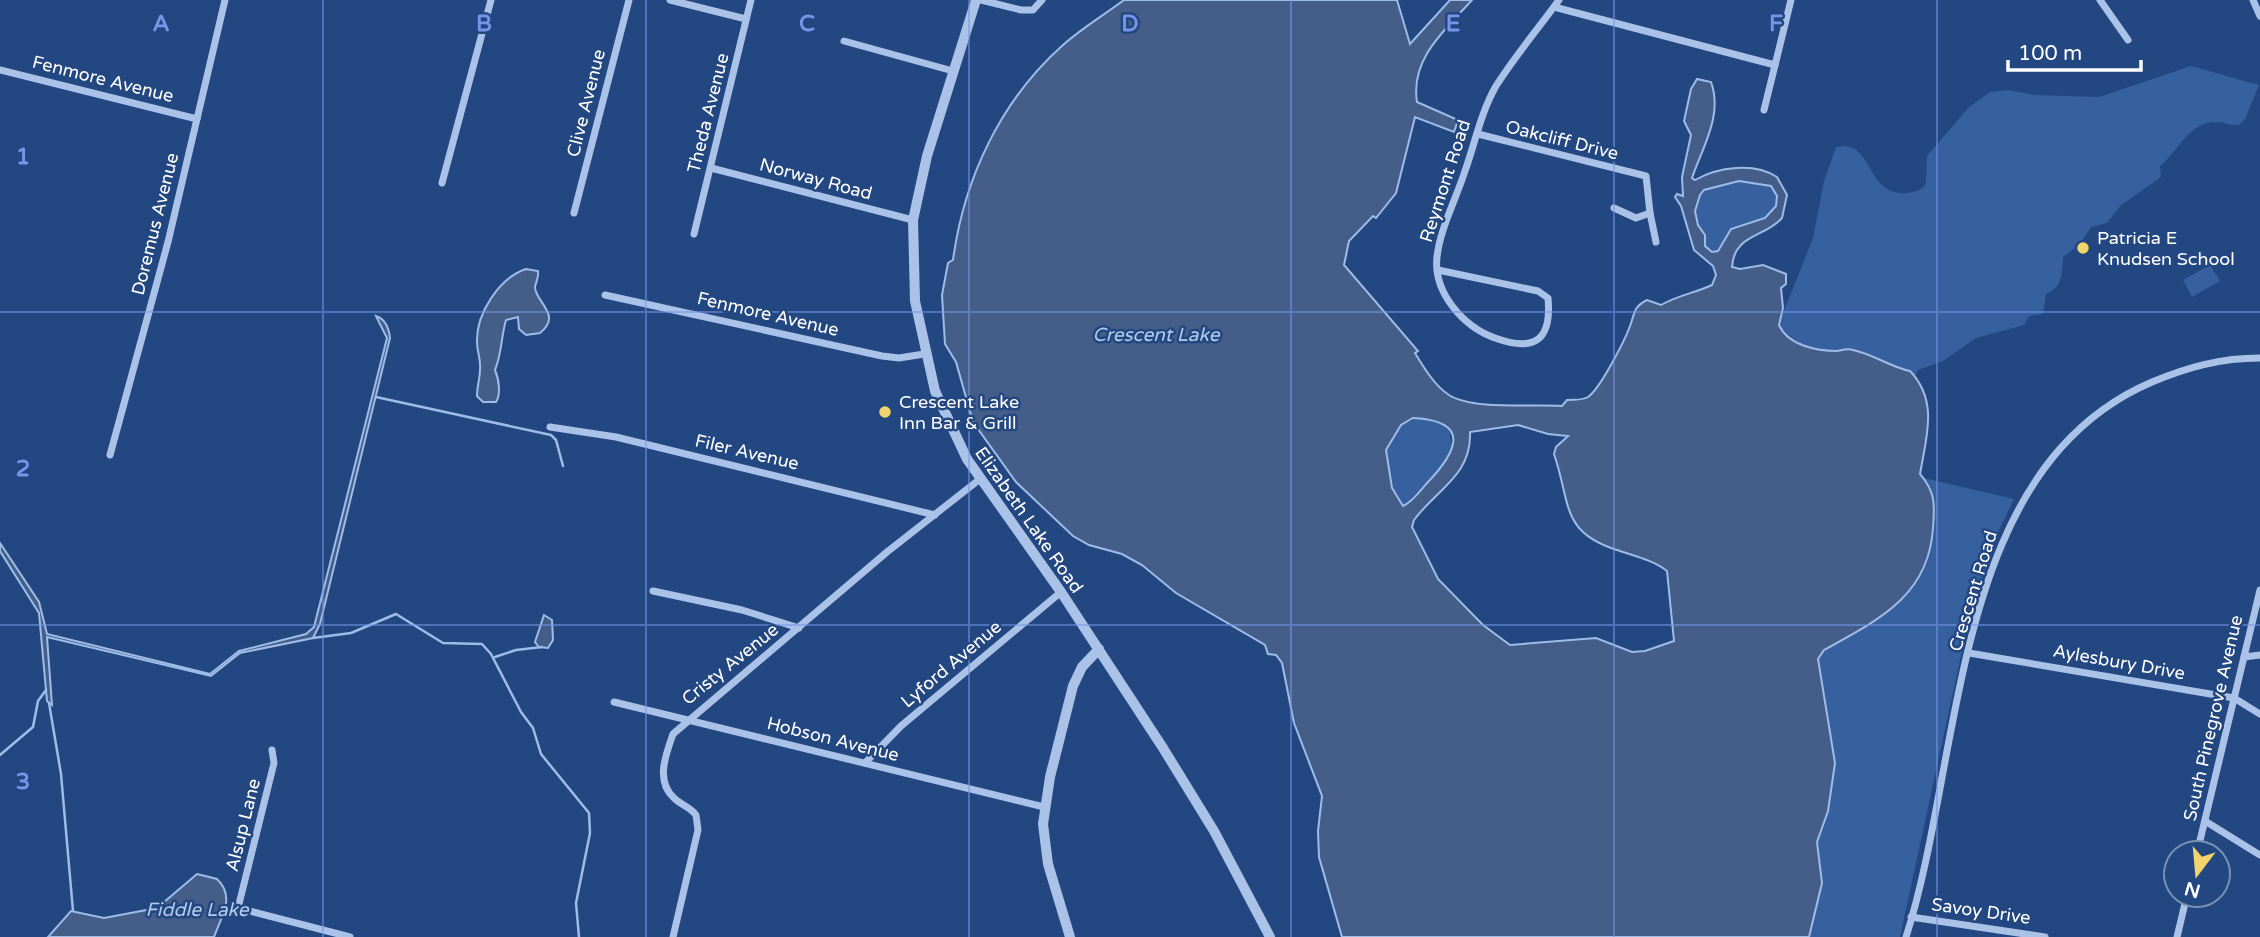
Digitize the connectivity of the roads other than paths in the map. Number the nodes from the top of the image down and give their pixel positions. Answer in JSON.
{"nodes":[{"id":1,"x":225,"y":0,"type":"edge"},
{"id":2,"x":491,"y":0,"type":"edge"},
{"id":3,"x":629,"y":0,"type":"edge"},
{"id":4,"x":670,"y":0,"type":"edge"},
{"id":5,"x":751,"y":0,"type":"edge"},
{"id":6,"x":979,"y":0,"type":"edge"},
{"id":7,"x":1042,"y":0,"type":"edge"},
{"id":8,"x":1791,"y":0,"type":"edge"},
{"id":9,"x":2100,"y":0,"type":"edge"},
{"id":10,"x":2253,"y":0,"type":"edge"},
{"id":11,"x":1556,"y":4,"type":"edge"},
{"id":12,"x":2260,"y":16,"type":"edge"},
{"id":13,"x":746,"y":19,"type":"junction"},
{"id":14,"x":2128,"y":40,"type":"dead end"},
{"id":15,"x":844,"y":41,"type":"dead end"},
{"id":16,"x":1775,"y":65,"type":"junction"},
{"id":17,"x":0,"y":70,"type":"edge"},
{"id":18,"x":953,"y":71,"type":"junction"},
{"id":19,"x":1764,"y":110,"type":"dead end"},
{"id":20,"x":197,"y":119,"type":"junction"},
{"id":21,"x":1478,"y":134,"type":"junction"},
{"id":22,"x":711,"y":168,"type":"junction"},
{"id":23,"x":442,"y":183,"type":"dead end"},
{"id":24,"x":1614,"y":208,"type":"dead end"},
{"id":25,"x":574,"y":213,"type":"dead end"},
{"id":26,"x":1650,"y":213,"type":"junction"},
{"id":27,"x":913,"y":220,"type":"junction"},
{"id":28,"x":694,"y":234,"type":"dead end"},
{"id":29,"x":1656,"y":242,"type":"dead end"},
{"id":30,"x":1438,"y":270,"type":"junction"},
{"id":31,"x":605,"y":295,"type":"dead end"},
{"id":32,"x":924,"y":354,"type":"junction"},
{"id":33,"x":2260,"y":358,"type":"edge"},
{"id":34,"x":550,"y":427,"type":"dead end"},
{"id":35,"x":110,"y":455,"type":"dead end"},
{"id":36,"x":980,"y":480,"type":"junction"},
{"id":37,"x":935,"y":515,"type":"junction"},
{"id":38,"x":2260,"y":590,"type":"edge"},
{"id":39,"x":653,"y":592,"type":"dead end"},
{"id":40,"x":1060,"y":592,"type":"junction"},
{"id":41,"x":799,"y":628,"type":"junction"},
{"id":42,"x":1099,"y":649,"type":"junction"},
{"id":43,"x":1969,"y":653,"type":"junction"},
{"id":44,"x":2260,"y":655,"type":"edge"},
{"id":45,"x":2244,"y":657,"type":"junction"},
{"id":46,"x":2234,"y":698,"type":"junction"},
{"id":47,"x":614,"y":702,"type":"dead end"},
{"id":48,"x":2260,"y":714,"type":"edge"},
{"id":49,"x":688,"y":720,"type":"junction"},
{"id":50,"x":272,"y":750,"type":"dead end"},
{"id":51,"x":865,"y":763,"type":"junction"},
{"id":52,"x":1044,"y":807,"type":"junction"},
{"id":53,"x":2205,"y":821,"type":"junction"},
{"id":54,"x":2200,"y":839,"type":"edge"},
{"id":55,"x":2260,"y":855,"type":"edge"},
{"id":56,"x":2184,"y":909,"type":"edge"},
{"id":57,"x":1912,"y":917,"type":"junction"},
{"id":58,"x":1266,"y":936,"type":"edge"},
{"id":59,"x":350,"y":937,"type":"edge"},
{"id":60,"x":673,"y":937,"type":"edge"},
{"id":61,"x":1070,"y":937,"type":"edge"},
{"id":62,"x":1906,"y":937,"type":"edge"},
{"id":63,"x":2045,"y":937,"type":"edge"},
{"id":64,"x":2177,"y":937,"type":"edge"}],
"edges":[{"from":1,"to":20,"type":"street","name":"Doremus Avenue"},
{"from":2,"to":23,"type":"street"},
{"from":3,"to":25,"type":"street","name":"Clive Avenue"},
{"from":4,"to":13,"type":"street"},
{"from":5,"to":13,"type":"street","name":"Theda Avenue"},
{"from":6,"to":7,"type":"street"},
{"from":6,"to":18,"type":"street","name":"Elizabeth Lake Road"},
{"from":8,"to":16,"type":"street"},
{"from":9,"to":14,"type":"street"},
{"from":10,"to":12,"type":"street"},
{"from":11,"to":16,"type":"street"},
{"from":11,"to":21,"type":"street","name":"Reymont Road"},
{"from":13,"to":22,"type":"street","name":"Theda Avenue"},
{"from":15,"to":18,"type":"street"},
{"from":16,"to":19,"type":"street"},
{"from":17,"to":20,"type":"street","name":"Fenmore Avenue"},
{"from":18,"to":27,"type":"street","name":"Elizabeth Lake Road"},
{"from":20,"to":35,"type":"street","name":"Doremus Avenue"},
{"from":21,"to":26,"type":"street","name":"Oakcliff Drive"},
{"from":21,"to":30,"type":"street","name":"Reymont Road"},
{"from":22,"to":27,"type":"street","name":"Norway Road"},
{"from":22,"to":28,"type":"street","name":"Theda Avenue"},
{"from":24,"to":26,"type":"street"},
{"from":26,"to":29,"type":"street"},
{"from":27,"to":32,"type":"street","name":"Elizabeth Lake Road"},
{"from":30,"to":30,"type":"street","name":"Reymont Road"},
{"from":31,"to":32,"type":"street","name":"Fenmore Avenue"},
{"from":32,"to":36,"type":"street","name":"Elizabeth Lake Road"},
{"from":33,"to":43,"type":"street","name":"Crescent Road"},
{"from":34,"to":37,"type":"street","name":"Filer Avenue"},
{"from":36,"to":37,"type":"street","name":"Cristy Avenue"},
{"from":36,"to":40,"type":"street","name":"Elizabeth Lake Road"},
{"from":37,"to":41,"type":"street","name":"Cristy Avenue"},
{"from":38,"to":45,"type":"street","name":"South Pinegrove Avenue"},
{"from":39,"to":41,"type":"street"},
{"from":40,"to":42,"type":"street","name":"Elizabeth Lake Road"},
{"from":40,"to":51,"type":"street","name":"Lyford Avenue"},
{"from":41,"to":49,"type":"street","name":"Cristy Avenue"},
{"from":42,"to":52,"type":"street"},
{"from":42,"to":58,"type":"street","name":"Elizabeth Lake Road"},
{"from":43,"to":46,"type":"street","name":"Aylesbury Drive"},
{"from":43,"to":57,"type":"street","name":"Crescent Road"},
{"from":44,"to":45,"type":"street"},
{"from":45,"to":46,"type":"street","name":"South Pinegrove Avenue"},
{"from":46,"to":48,"type":"street","name":"Aylesbury Drive"},
{"from":46,"to":53,"type":"street","name":"South Pinegrove Avenue"},
{"from":47,"to":49,"type":"street","name":"Hobson Avenue"},
{"from":49,"to":51,"type":"street","name":"Hobson Avenue"},
{"from":49,"to":60,"type":"street","name":"Cristy Avenue"},
{"from":50,"to":59,"type":"street","name":"Alsup Lane"},
{"from":51,"to":52,"type":"street","name":"Hobson Avenue"},
{"from":52,"to":61,"type":"street"},
{"from":53,"to":54,"type":"street","name":"South Pinegrove Avenue"},
{"from":53,"to":55,"type":"street"},
{"from":56,"to":64,"type":"street"},
{"from":57,"to":62,"type":"street","name":"Crescent Road"},
{"from":57,"to":63,"type":"street","name":"Savoy Drive"}]}
